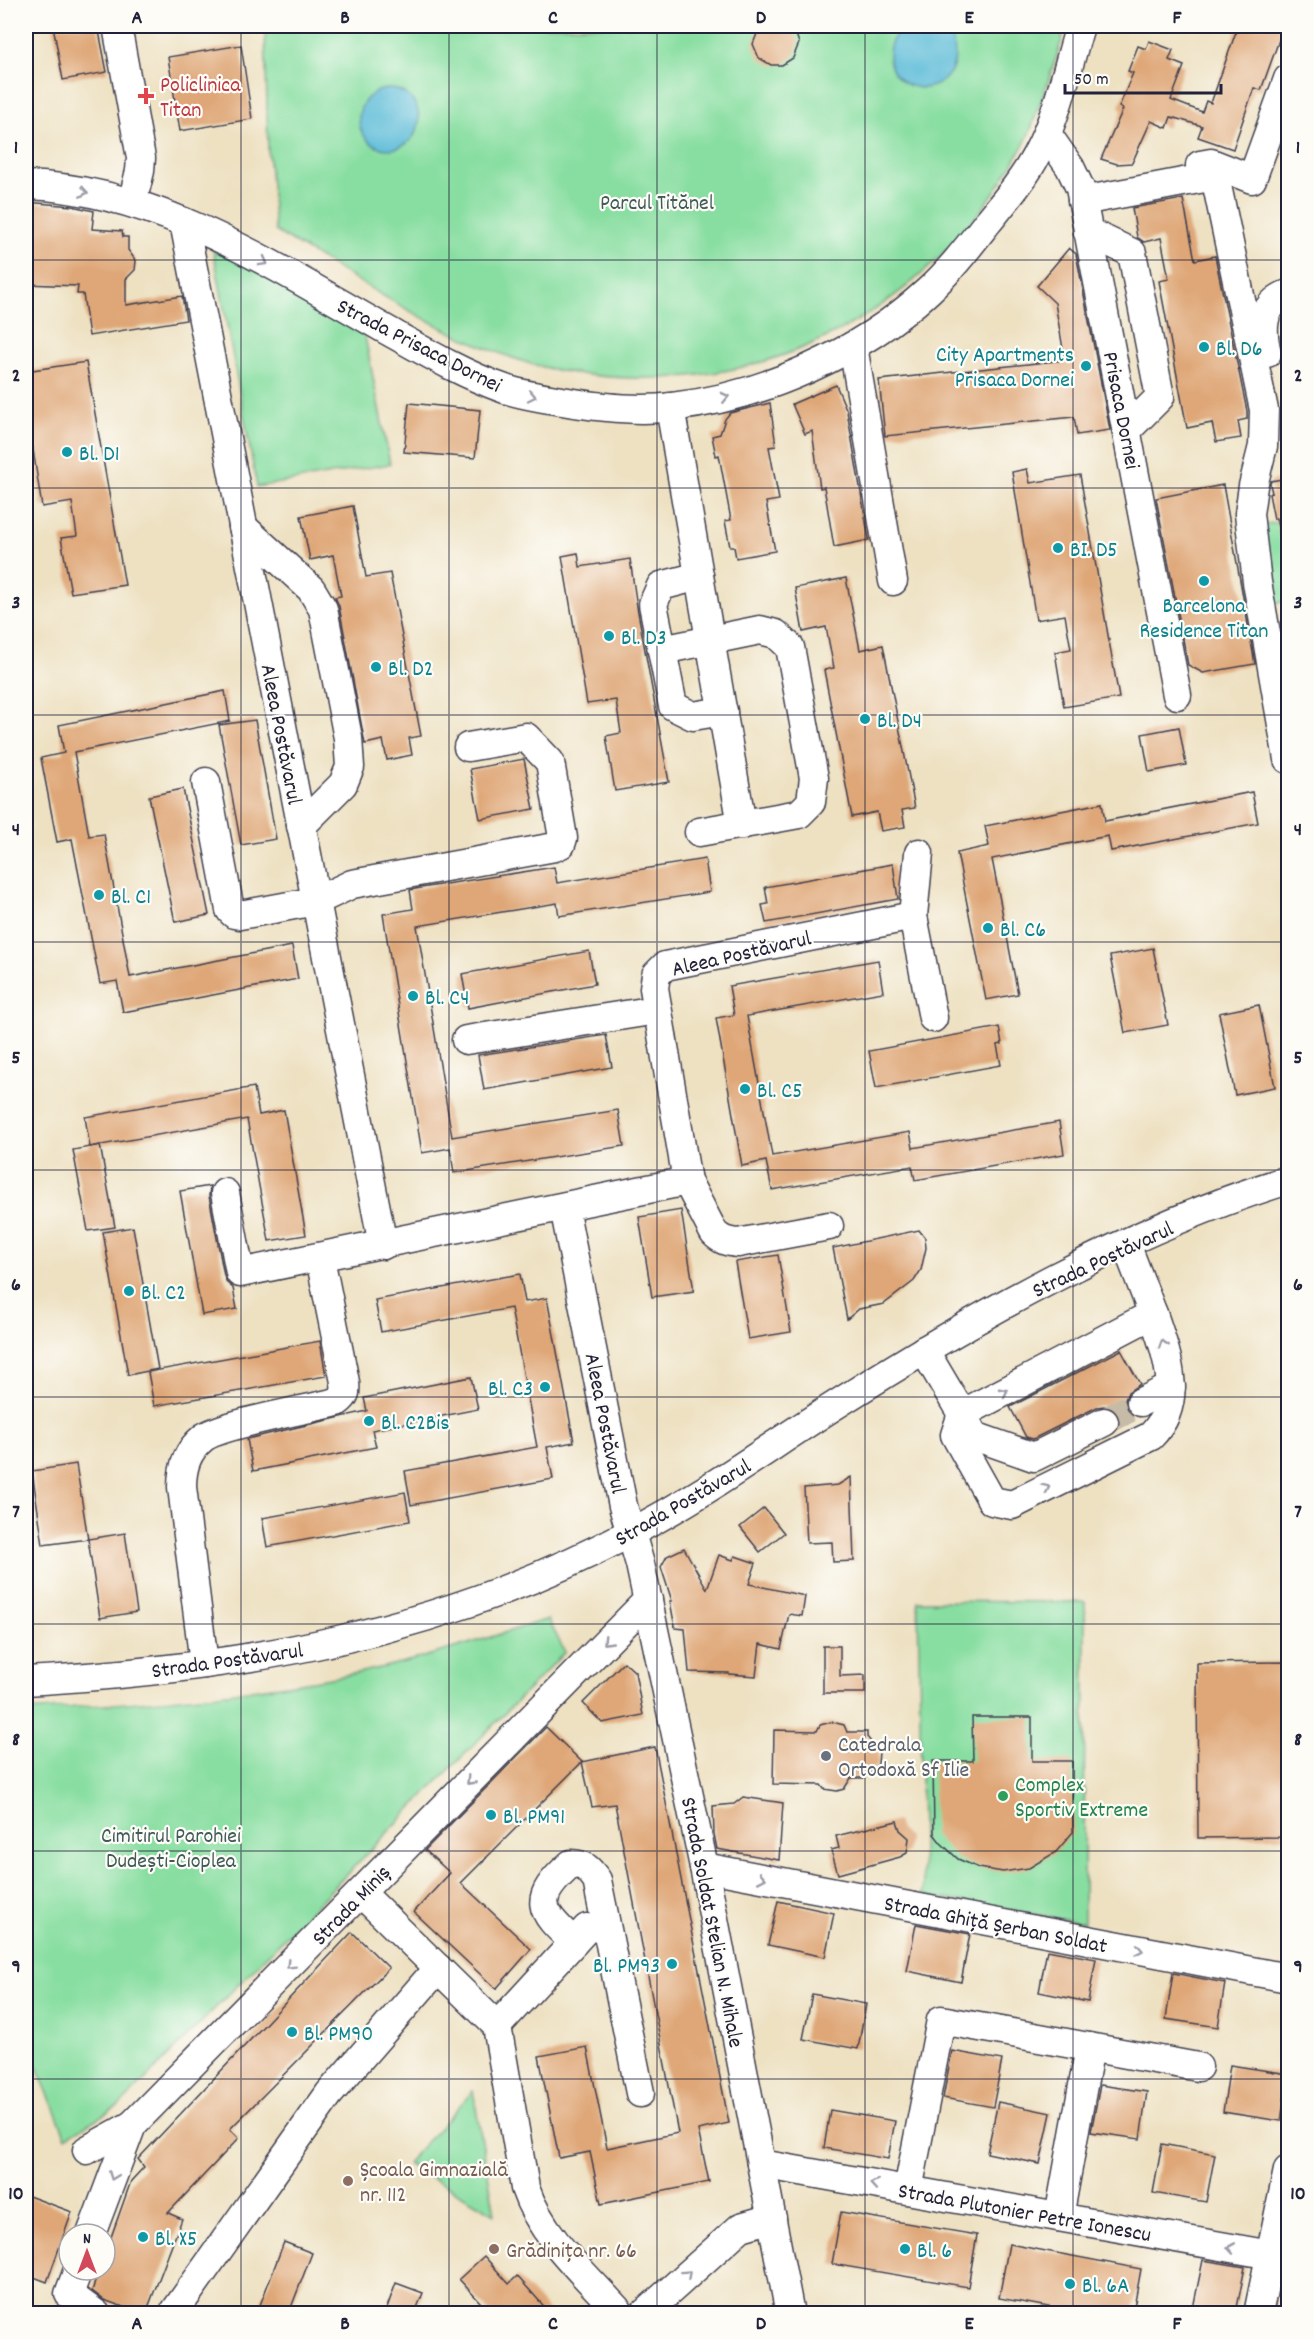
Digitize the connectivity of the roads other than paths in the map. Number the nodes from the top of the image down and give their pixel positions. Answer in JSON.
{"nodes":[{"id":1,"x":117,"y":26,"type":"edge"},
{"id":2,"x":1080,"y":26,"type":"edge"},
{"id":3,"x":1288,"y":79,"type":"edge"},
{"id":4,"x":1047,"y":134,"type":"junction"},
{"id":5,"x":26,"y":185,"type":"edge"},
{"id":6,"x":1081,"y":195,"type":"junction"},
{"id":7,"x":132,"y":203,"type":"junction"},
{"id":8,"x":184,"y":222,"type":"junction"},
{"id":9,"x":1088,"y":232,"type":"junction"},
{"id":10,"x":1288,"y":294,"type":"edge"},
{"id":11,"x":853,"y":346,"type":"junction"},
{"id":12,"x":670,"y":408,"type":"junction"},
{"id":13,"x":1280,"y":420,"type":"dead end"},
{"id":14,"x":1127,"y":430,"type":"junction"},
{"id":15,"x":243,"y":527,"type":"junction"},
{"id":16,"x":699,"y":576,"type":"junction"},
{"id":17,"x":893,"y":581,"type":"dead end"},
{"id":18,"x":710,"y":639,"type":"junction"},
{"id":19,"x":662,"y":650,"type":"junction"},
{"id":20,"x":1177,"y":695,"type":"dead end"},
{"id":21,"x":723,"y":711,"type":"junction"},
{"id":22,"x":468,"y":747,"type":"dead end"},
{"id":23,"x":1288,"y":759,"type":"edge"},
{"id":24,"x":206,"y":782,"type":"dead end"},
{"id":25,"x":742,"y":825,"type":"junction"},
{"id":26,"x":301,"y":826,"type":"junction"},
{"id":27,"x":699,"y":832,"type":"dead end"},
{"id":28,"x":919,"y":853,"type":"dead end"},
{"id":29,"x":316,"y":901,"type":"junction"},
{"id":30,"x":913,"y":916,"type":"junction"},
{"id":31,"x":657,"y":1010,"type":"junction"},
{"id":32,"x":933,"y":1018,"type":"dead end"},
{"id":33,"x":466,"y":1040,"type":"dead end"},
{"id":34,"x":1288,"y":1180,"type":"edge"},
{"id":35,"x":687,"y":1181,"type":"junction"},
{"id":36,"x":225,"y":1193,"type":"dead end"},
{"id":37,"x":564,"y":1208,"type":"junction"},
{"id":38,"x":829,"y":1226,"type":"dead end"},
{"id":39,"x":1126,"y":1244,"type":"junction"},
{"id":40,"x":383,"y":1245,"type":"junction"},
{"id":41,"x":320,"y":1258,"type":"junction"},
{"id":42,"x":1154,"y":1314,"type":"junction"},
{"id":43,"x":924,"y":1350,"type":"junction"},
{"id":44,"x":1171,"y":1388,"type":"junction"},
{"id":45,"x":1141,"y":1402,"type":"tunnel mouth"},
{"id":46,"x":962,"y":1414,"type":"junction"},
{"id":47,"x":1104,"y":1422,"type":"tunnel mouth"},
{"id":48,"x":631,"y":1533,"type":"junction"},
{"id":49,"x":648,"y":1600,"type":"junction"},
{"id":50,"x":204,"y":1664,"type":"junction"},
{"id":51,"x":26,"y":1681,"type":"edge"},
{"id":52,"x":704,"y":1867,"type":"junction"},
{"id":53,"x":361,"y":1893,"type":"junction"},
{"id":54,"x":604,"y":1908,"type":"junction"},
{"id":55,"x":574,"y":1942,"type":"junction"},
{"id":56,"x":438,"y":1968,"type":"junction"},
{"id":57,"x":1288,"y":1978,"type":"edge"},
{"id":58,"x":498,"y":2026,"type":"junction"},
{"id":59,"x":1090,"y":2047,"type":"junction"},
{"id":60,"x":1198,"y":2067,"type":"dead end"},
{"id":61,"x":640,"y":2093,"type":"dead end"},
{"id":62,"x":132,"y":2125,"type":"junction"},
{"id":63,"x":87,"y":2150,"type":"dead end"},
{"id":64,"x":761,"y":2164,"type":"junction"},
{"id":65,"x":1288,"y":2170,"type":"edge"},
{"id":66,"x":908,"y":2190,"type":"junction"},
{"id":67,"x":1059,"y":2217,"type":"junction"},
{"id":68,"x":772,"y":2218,"type":"junction"},
{"id":69,"x":96,"y":2222,"type":"edge"},
{"id":70,"x":1279,"y":2256,"type":"edge"},
{"id":71,"x":173,"y":2313,"type":"edge"},
{"id":72,"x":621,"y":2313,"type":"edge"},
{"id":73,"x":644,"y":2313,"type":"edge"},
{"id":74,"x":790,"y":2313,"type":"edge"},
{"id":75,"x":1258,"y":2313,"type":"edge"}],
"edges":[{"from":1,"to":7,"type":"street"},
{"from":2,"to":4,"type":"street","name":"Strada Prisaca Dornei"},
{"from":3,"to":6,"type":"street"},
{"from":4,"to":6,"type":"street","name":"Prisaca Dornei"},
{"from":4,"to":11,"type":"street","name":"Strada Prisaca Dornei"},
{"from":5,"to":7,"type":"street","name":"Strada Prisaca Dornei","one_way":true},
{"from":6,"to":9,"type":"street","name":"Prisaca Dornei"},
{"from":6,"to":23,"type":"street"},
{"from":7,"to":8,"type":"street","name":"Strada Prisaca Dornei"},
{"from":8,"to":12,"type":"street","name":"Strada Prisaca Dornei","one_way":true},
{"from":8,"to":15,"type":"street","name":"Aleea Postăvarul"},
{"from":9,"to":14,"type":"street","name":"Prisaca Dornei"},
{"from":9,"to":14,"type":"street"},
{"from":10,"to":13,"type":"street"},
{"from":12,"to":11,"type":"street","name":"Strada Prisaca Dornei","one_way":true},
{"from":11,"to":17,"type":"street"},
{"from":12,"to":16,"type":"street"},
{"from":14,"to":20,"type":"street","name":"Prisaca Dornei"},
{"from":15,"to":26,"type":"street","name":"Aleea Postăvarul"},
{"from":15,"to":26,"type":"street"},
{"from":16,"to":18,"type":"street"},
{"from":16,"to":19,"type":"street"},
{"from":18,"to":19,"type":"street"},
{"from":18,"to":21,"type":"street"},
{"from":18,"to":25,"type":"street"},
{"from":19,"to":21,"type":"street"},
{"from":21,"to":25,"type":"street"},
{"from":22,"to":29,"type":"street"},
{"from":24,"to":29,"type":"street"},
{"from":25,"to":27,"type":"street"},
{"from":26,"to":29,"type":"street","name":"Aleea Postăvarul"},
{"from":28,"to":30,"type":"street"},
{"from":29,"to":40,"type":"street","name":"Aleea Postăvarul"},
{"from":30,"to":31,"type":"street","name":"Aleea Postăvarul"},
{"from":30,"to":32,"type":"street"},
{"from":31,"to":33,"type":"street"},
{"from":31,"to":35,"type":"street","name":"Aleea Postăvarul"},
{"from":34,"to":39,"type":"street","name":"Strada Postăvarul"},
{"from":35,"to":37,"type":"street"},
{"from":35,"to":38,"type":"street","name":"Aleea Postăvarul"},
{"from":36,"to":41,"type":"street"},
{"from":37,"to":40,"type":"street"},
{"from":37,"to":48,"type":"street","name":"Aleea Postăvarul"},
{"from":39,"to":42,"type":"street"},
{"from":39,"to":43,"type":"street","name":"Strada Postăvarul"},
{"from":40,"to":41,"type":"street"},
{"from":41,"to":50,"type":"street"},
{"from":44,"to":42,"type":"street","one_way":true},
{"from":46,"to":42,"type":"street","one_way":true},
{"from":43,"to":46,"type":"street"},
{"from":43,"to":48,"type":"street","name":"Strada Postăvarul"},
{"from":44,"to":45,"type":"street"},
{"from":46,"to":44,"type":"street","one_way":true},
{"from":46,"to":47,"type":"street"},
{"from":48,"to":49,"type":"street","name":"Strada Soldat Stelian N. Mihale"},
{"from":48,"to":50,"type":"street","name":"Strada Postăvarul"},
{"from":49,"to":52,"type":"street","name":"Strada Soldat Stelian N. Mihale"},
{"from":49,"to":53,"type":"street","name":"Strada Miniș","one_way":true},
{"from":50,"to":51,"type":"street","name":"Strada Postăvarul"},
{"from":52,"to":57,"type":"street","name":"Strada Ghiță Șerban Soldat","one_way":true},
{"from":52,"to":64,"type":"street","name":"Strada Soldat Stelian N. Mihale"},
{"from":53,"to":56,"type":"street"},
{"from":53,"to":62,"type":"street","name":"Strada Miniș","one_way":true},
{"from":54,"to":55,"type":"street"},
{"from":54,"to":55,"type":"street"},
{"from":54,"to":61,"type":"street"},
{"from":55,"to":58,"type":"street"},
{"from":56,"to":58,"type":"street"},
{"from":56,"to":71,"type":"street"},
{"from":58,"to":72,"type":"street"},
{"from":59,"to":60,"type":"street"},
{"from":59,"to":66,"type":"street"},
{"from":59,"to":67,"type":"street"},
{"from":62,"to":63,"type":"street"},
{"from":62,"to":69,"type":"street","name":"Strada Miniș","one_way":true},
{"from":66,"to":64,"type":"street","name":"Strada Plutonier Petre Ionescu","one_way":true},
{"from":64,"to":68,"type":"street","name":"Strada Soldat Stelian N. Mihale"},
{"from":65,"to":70,"type":"street"},
{"from":66,"to":67,"type":"street","name":"Strada Plutonier Petre Ionescu"},
{"from":70,"to":67,"type":"street","name":"Strada Plutonier Petre Ionescu","one_way":true},
{"from":73,"to":68,"type":"street","one_way":true},
{"from":68,"to":74,"type":"street","name":"Strada Soldat Stelian N. Mihale"},
{"from":70,"to":75,"type":"street"}]}
